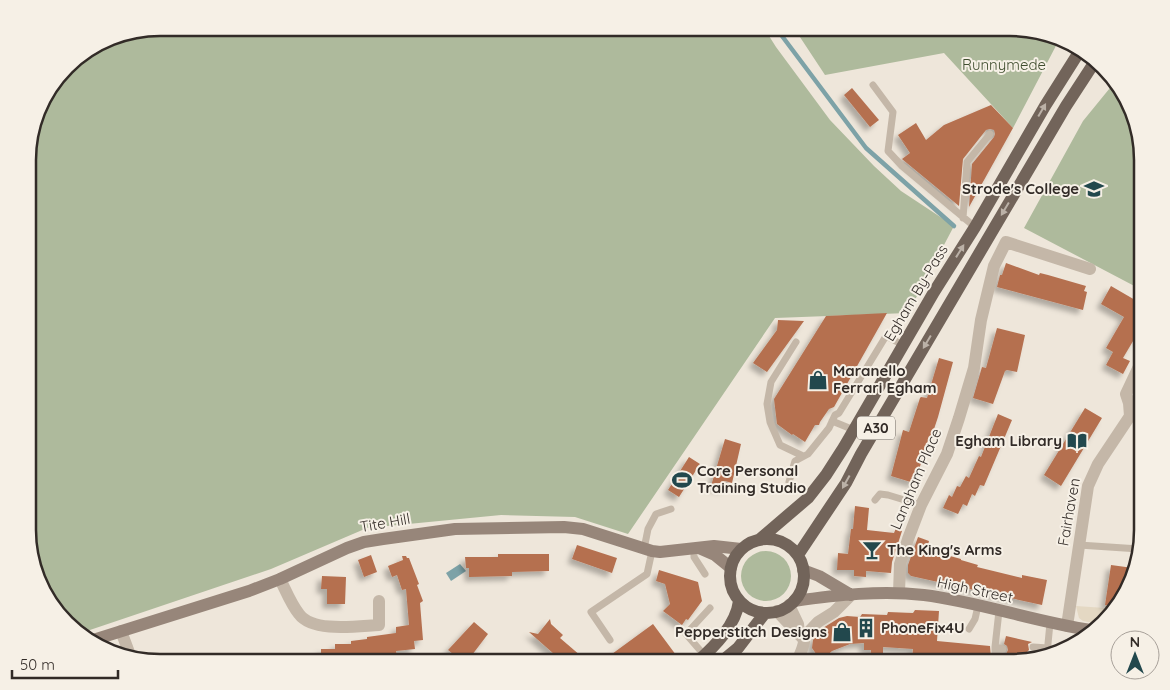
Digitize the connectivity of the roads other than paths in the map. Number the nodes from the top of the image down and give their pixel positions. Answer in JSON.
{"nodes":[{"id":1,"x":1077,"y":56,"type":"edge"},
{"id":2,"x":1091,"y":67,"type":"edge"},
{"id":3,"x":873,"y":85,"type":"dead end"},
{"id":4,"x":990,"y":134,"type":"dead end"},
{"id":5,"x":963,"y":218,"type":"junction"},
{"id":6,"x":975,"y":227,"type":"junction"},
{"id":7,"x":1090,"y":269,"type":"dead end"},
{"id":8,"x":968,"y":315,"type":"dead end"},
{"id":9,"x":981,"y":320,"type":"junction"},
{"id":10,"x":796,"y":342,"type":"dead end"},
{"id":11,"x":904,"y":345,"type":"junction"},
{"id":12,"x":1133,"y":377,"type":"edge"},
{"id":13,"x":832,"y":421,"type":"junction"},
{"id":14,"x":854,"y":430,"type":"junction"},
{"id":15,"x":803,"y":456,"type":"junction"},
{"id":16,"x":790,"y":482,"type":"dead end"},
{"id":17,"x":875,"y":500,"type":"dead end"},
{"id":18,"x":921,"y":505,"type":"junction"},
{"id":19,"x":670,"y":509,"type":"dead end"},
{"id":20,"x":760,"y":539,"type":"junction"},
{"id":21,"x":1079,"y":545,"type":"junction"},
{"id":22,"x":697,"y":548,"type":"junction"},
{"id":23,"x":741,"y":549,"type":"junction"},
{"id":24,"x":1132,"y":549,"type":"edge"},
{"id":25,"x":648,"y":550,"type":"junction"},
{"id":26,"x":798,"y":555,"type":"junction"},
{"id":27,"x":731,"y":568,"type":"junction"},
{"id":28,"x":803,"y":570,"type":"junction"},
{"id":29,"x":705,"y":574,"type":"dead end"},
{"id":30,"x":280,"y":579,"type":"junction"},
{"id":31,"x":898,"y":593,"type":"junction"},
{"id":32,"x":851,"y":595,"type":"junction"},
{"id":33,"x":739,"y":601,"type":"junction"},
{"id":34,"x":379,"y":602,"type":"dead end"},
{"id":35,"x":978,"y":606,"type":"junction"},
{"id":36,"x":782,"y":607,"type":"junction"},
{"id":37,"x":710,"y":608,"type":"dead end"},
{"id":38,"x":999,"y":611,"type":"junction"},
{"id":39,"x":1050,"y":623,"type":"junction"},
{"id":40,"x":1067,"y":626,"type":"junction"},
{"id":41,"x":969,"y":629,"type":"dead end"},
{"id":42,"x":1082,"y":630,"type":"edge"},
{"id":43,"x":121,"y":631,"type":"junction"},
{"id":44,"x":801,"y":636,"type":"junction"},
{"id":45,"x":100,"y":638,"type":"edge"},
{"id":46,"x":996,"y":638,"type":"junction"},
{"id":47,"x":610,"y":640,"type":"dead end"},
{"id":48,"x":1004,"y":641,"type":"dead end"},
{"id":49,"x":1032,"y":647,"type":"dead end"},
{"id":50,"x":1047,"y":648,"type":"edge"},
{"id":51,"x":1041,"y":649,"type":"edge"},
{"id":52,"x":128,"y":650,"type":"edge"},
{"id":53,"x":698,"y":653,"type":"edge"},
{"id":54,"x":706,"y":653,"type":"edge"},
{"id":55,"x":734,"y":653,"type":"edge"},
{"id":56,"x":800,"y":653,"type":"edge"},
{"id":57,"x":1002,"y":653,"type":"dead end"}],
"edges":[{"from":6,"to":1,"type":"main road","name":"Egham By-Pass","number":"A30","one_way":true},
{"from":2,"to":26,"type":"main road","number":"A30","one_way":true},
{"from":3,"to":5,"type":"lane"},
{"from":4,"to":5,"type":"lane"},
{"from":5,"to":6,"type":"lane"},
{"from":11,"to":6,"type":"main road","name":"Egham By-Pass","number":"A30","one_way":true},
{"from":7,"to":9,"type":"street","name":"Langham Place"},
{"from":8,"to":9,"type":"street"},
{"from":9,"to":18,"type":"street","name":"Langham Place"},
{"from":10,"to":15,"type":"lane"},
{"from":11,"to":13,"type":"lane"},
{"from":11,"to":14,"type":"main road","name":"Egham By-Pass","number":"A30"},
{"from":12,"to":21,"type":"street","name":"Fairhaven"},
{"from":13,"to":14,"type":"lane"},
{"from":13,"to":15,"type":"lane"},
{"from":14,"to":20,"type":"main road","name":"Egham By-Pass","number":"A30"},
{"from":15,"to":16,"type":"lane"},
{"from":17,"to":18,"type":"lane"},
{"from":18,"to":31,"type":"street","name":"Langham Place"},
{"from":19,"to":25,"type":"lane"},
{"from":20,"to":23,"type":"main road"},
{"from":20,"to":26,"type":"main road"},
{"from":21,"to":24,"type":"lane"},
{"from":21,"to":40,"type":"street","name":"Fairhaven"},
{"from":22,"to":23,"type":"street","name":"Tite Hill"},
{"from":22,"to":25,"type":"street","name":"Tite Hill"},
{"from":22,"to":27,"type":"street"},
{"from":22,"to":29,"type":"lane"},
{"from":23,"to":27,"type":"main road"},
{"from":25,"to":30,"type":"street","name":"Tite Hill"},
{"from":25,"to":47,"type":"lane"},
{"from":26,"to":28,"type":"main road"},
{"from":27,"to":33,"type":"main road"},
{"from":28,"to":32,"type":"street"},
{"from":28,"to":36,"type":"main road"},
{"from":30,"to":34,"type":"street"},
{"from":30,"to":43,"type":"street","name":"Tite Hill"},
{"from":31,"to":32,"type":"street","name":"High Street"},
{"from":31,"to":35,"type":"street","name":"High Street"},
{"from":32,"to":36,"type":"street","name":"High Street"},
{"from":32,"to":44,"type":"street"},
{"from":33,"to":36,"type":"main road"},
{"from":33,"to":54,"type":"main road"},
{"from":35,"to":38,"type":"street","name":"High Street"},
{"from":35,"to":41,"type":"lane"},
{"from":36,"to":44,"type":"street"},
{"from":36,"to":55,"type":"main road"},
{"from":37,"to":53,"type":"lane"},
{"from":38,"to":39,"type":"street","name":"High Street"},
{"from":38,"to":46,"type":"lane"},
{"from":39,"to":40,"type":"street","name":"High Street"},
{"from":39,"to":50,"type":"lane"},
{"from":40,"to":42,"type":"street","name":"High Street"},
{"from":43,"to":45,"type":"street","name":"Tite Hill"},
{"from":43,"to":52,"type":"street"},
{"from":44,"to":56,"type":"street"},
{"from":46,"to":48,"type":"lane"},
{"from":46,"to":57,"type":"lane"},
{"from":49,"to":51,"type":"lane"}]}
